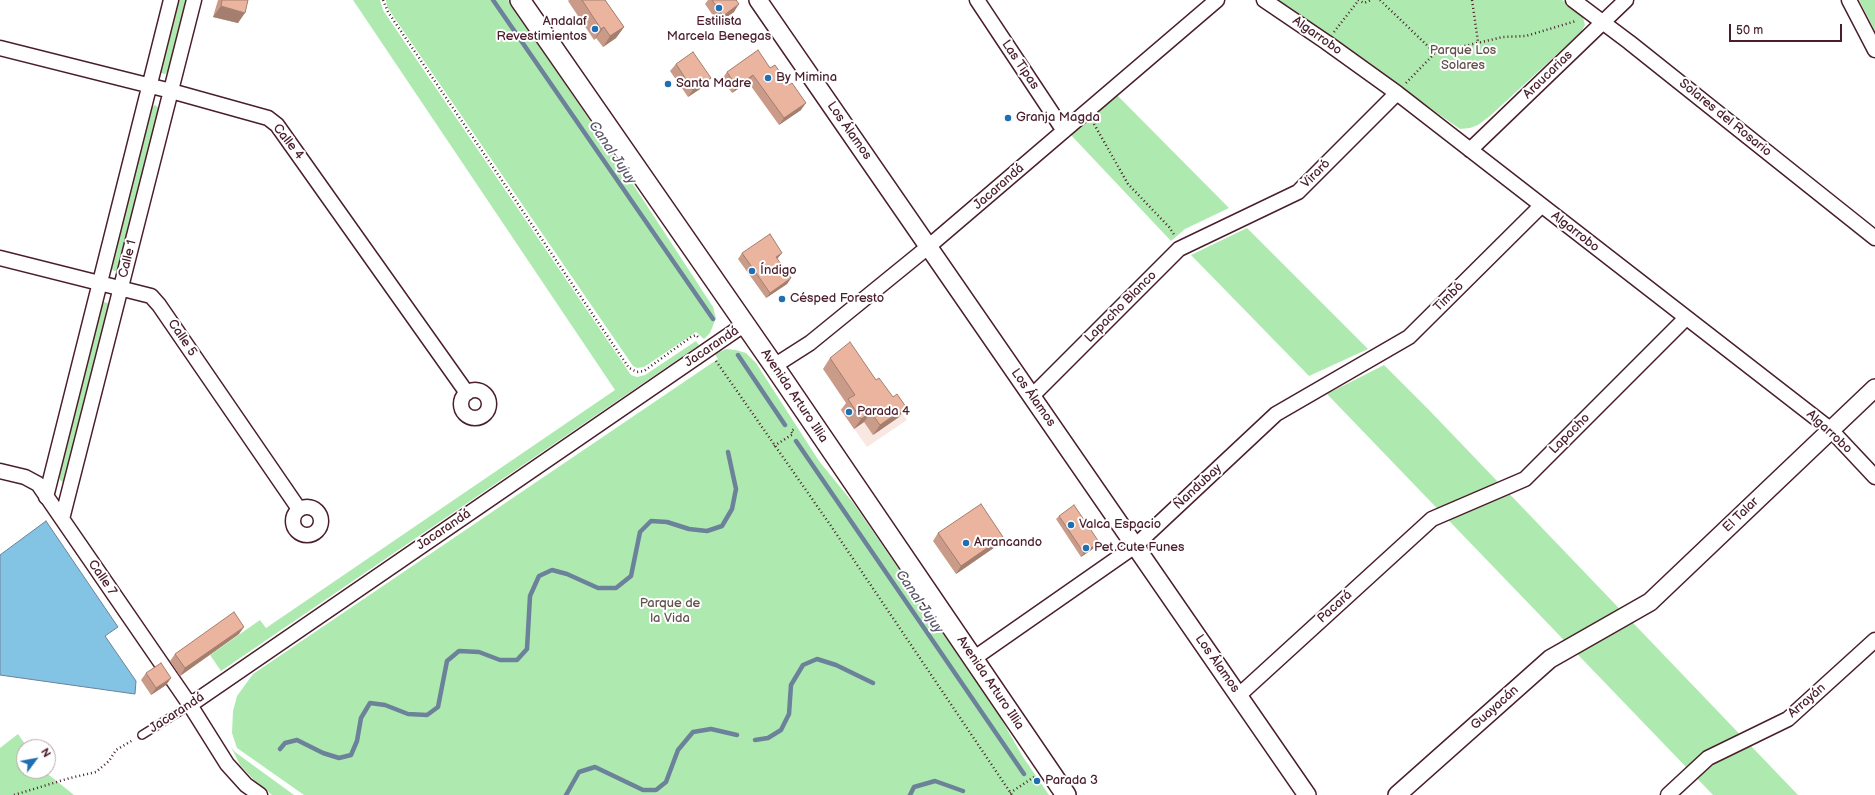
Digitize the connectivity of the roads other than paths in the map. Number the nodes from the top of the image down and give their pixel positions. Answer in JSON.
{"nodes":[{"id":1,"x":172,"y":0,"type":"edge"},
{"id":2,"x":194,"y":0,"type":"edge"},
{"id":3,"x":520,"y":0,"type":"edge"},
{"id":4,"x":758,"y":0,"type":"edge"},
{"id":5,"x":977,"y":0,"type":"edge"},
{"id":6,"x":1217,"y":0,"type":"edge"},
{"id":7,"x":1264,"y":0,"type":"edge"},
{"id":8,"x":1573,"y":0,"type":"edge"},
{"id":9,"x":1626,"y":0,"type":"edge"},
{"id":10,"x":1849,"y":0,"type":"edge"},
{"id":11,"x":1602,"y":22,"type":"junction"},
{"id":12,"x":0,"y":48,"type":"edge"},
{"id":13,"x":1875,"y":50,"type":"edge"},
{"id":14,"x":150,"y":85,"type":"junction"},
{"id":15,"x":171,"y":91,"type":"junction"},
{"id":16,"x":1397,"y":93,"type":"junction"},
{"id":17,"x":1064,"y":131,"type":"junction"},
{"id":18,"x":1470,"y":150,"type":"junction"},
{"id":19,"x":1541,"y":206,"type":"junction"},
{"id":20,"x":1219,"y":230,"type":"joint"},
{"id":21,"x":1875,"y":238,"type":"edge"},
{"id":22,"x":928,"y":247,"type":"junction"},
{"id":23,"x":0,"y":258,"type":"edge"},
{"id":24,"x":100,"y":283,"type":"junction"},
{"id":25,"x":121,"y":288,"type":"junction"},
{"id":26,"x":1686,"y":318,"type":"junction"},
{"id":27,"x":745,"y":324,"type":"junction"},
{"id":28,"x":774,"y":366,"type":"junction"},
{"id":29,"x":1345,"y":374,"type":"joint"},
{"id":30,"x":1875,"y":388,"type":"edge"},
{"id":31,"x":467,"y":393,"type":"dead end"},
{"id":32,"x":1032,"y":396,"type":"junction"},
{"id":33,"x":1830,"y":429,"type":"junction"},
{"id":34,"x":0,"y":471,"type":"edge"},
{"id":35,"x":1875,"y":477,"type":"edge"},
{"id":36,"x":46,"y":496,"type":"junction"},
{"id":37,"x":299,"y":509,"type":"dead end"},
{"id":38,"x":62,"y":519,"type":"junction"},
{"id":39,"x":1432,"y":519,"type":"joint"},
{"id":40,"x":1135,"y":546,"type":"junction"},
{"id":41,"x":1598,"y":631,"type":"joint"},
{"id":42,"x":1875,"y":640,"type":"edge"},
{"id":43,"x":973,"y":659,"type":"junction"},
{"id":44,"x":1238,"y":696,"type":"junction"},
{"id":45,"x":190,"y":705,"type":"junction"},
{"id":46,"x":142,"y":735,"type":"road end"},
{"id":47,"x":1065,"y":794,"type":"edge"},
{"id":48,"x":260,"y":795,"type":"edge"},
{"id":49,"x":1307,"y":795,"type":"edge"},
{"id":50,"x":1398,"y":795,"type":"edge"},
{"id":51,"x":1668,"y":795,"type":"edge"}],
"edges":[{"from":1,"to":14,"type":"street","name":"Calle 1"},
{"from":2,"to":15,"type":"street","name":"Calle 1"},
{"from":3,"to":27,"type":"main road","name":"Avenida Arturo Illia"},
{"from":4,"to":22,"type":"street","name":"Los Álamos"},
{"from":5,"to":17,"type":"street","name":"Las Tipas"},
{"from":6,"to":17,"type":"street","name":"Jacarandá"},
{"from":7,"to":16,"type":"street","name":"Algarrobo"},
{"from":8,"to":11,"type":"street","name":"Solares del Rosario"},
{"from":9,"to":11,"type":"street","name":"Araucarias"},
{"from":10,"to":13,"type":"street"},
{"from":11,"to":18,"type":"street","name":"Araucarias"},
{"from":11,"to":21,"type":"street","name":"Solares del Rosario"},
{"from":12,"to":14,"type":"street","name":"Calle 4"},
{"from":14,"to":15,"type":"street","name":"Calle 4"},
{"from":14,"to":24,"type":"street","name":"Calle 1"},
{"from":15,"to":25,"type":"street","name":"Calle 1"},
{"from":15,"to":31,"type":"street","name":"Calle 4"},
{"from":16,"to":18,"type":"street","name":"Algarrobo"},
{"from":16,"to":20,"type":"street","name":"Viraró"},
{"from":17,"to":22,"type":"street","name":"Jacarandá"},
{"from":18,"to":19,"type":"street","name":"Algarrobo"},
{"from":19,"to":26,"type":"street","name":"Algarrobo"},
{"from":19,"to":29,"type":"street","name":"Timbó"},
{"from":20,"to":32,"type":"street","name":"Lapacho Blanco"},
{"from":22,"to":28,"type":"street","name":"Jacarandá"},
{"from":22,"to":32,"type":"street","name":"Los Álamos"},
{"from":23,"to":24,"type":"street","name":"Calle 5"},
{"from":24,"to":25,"type":"street","name":"Calle 5"},
{"from":24,"to":36,"type":"street","name":"Calle 1"},
{"from":25,"to":37,"type":"street","name":"Calle 5"},
{"from":25,"to":38,"type":"street","name":"Calle 1"},
{"from":26,"to":33,"type":"street","name":"Algarrobo"},
{"from":26,"to":39,"type":"street","name":"Lapacho"},
{"from":27,"to":28,"type":"main road","name":"Avenida Arturo Illia"},
{"from":27,"to":45,"type":"street","name":"Jacarandá"},
{"from":28,"to":43,"type":"main road","name":"Avenida Arturo Illia"},
{"from":29,"to":40,"type":"street","name":"Ñandubay"},
{"from":30,"to":33,"type":"street","name":"El Talar"},
{"from":32,"to":40,"type":"street","name":"Los Álamos"},
{"from":33,"to":35,"type":"street","name":"Algarrobo"},
{"from":33,"to":41,"type":"street","name":"El Talar"},
{"from":34,"to":36,"type":"street","name":"Calle 7"},
{"from":36,"to":38,"type":"street","name":"Calle 7"},
{"from":38,"to":45,"type":"street","name":"Calle 7"},
{"from":39,"to":44,"type":"street","name":"Pacará"},
{"from":40,"to":43,"type":"street","name":"Ñandubay"},
{"from":40,"to":44,"type":"street","name":"Los Álamos"},
{"from":41,"to":50,"type":"street","name":"Guayacán"},
{"from":42,"to":51,"type":"street","name":"Arrayán"},
{"from":43,"to":47,"type":"main road","name":"Avenida Arturo Illia"},
{"from":44,"to":49,"type":"street","name":"Los Álamos"},
{"from":45,"to":46,"type":"lane","name":"Jacarandá"},
{"from":45,"to":48,"type":"street","name":"Calle 7"}]}
